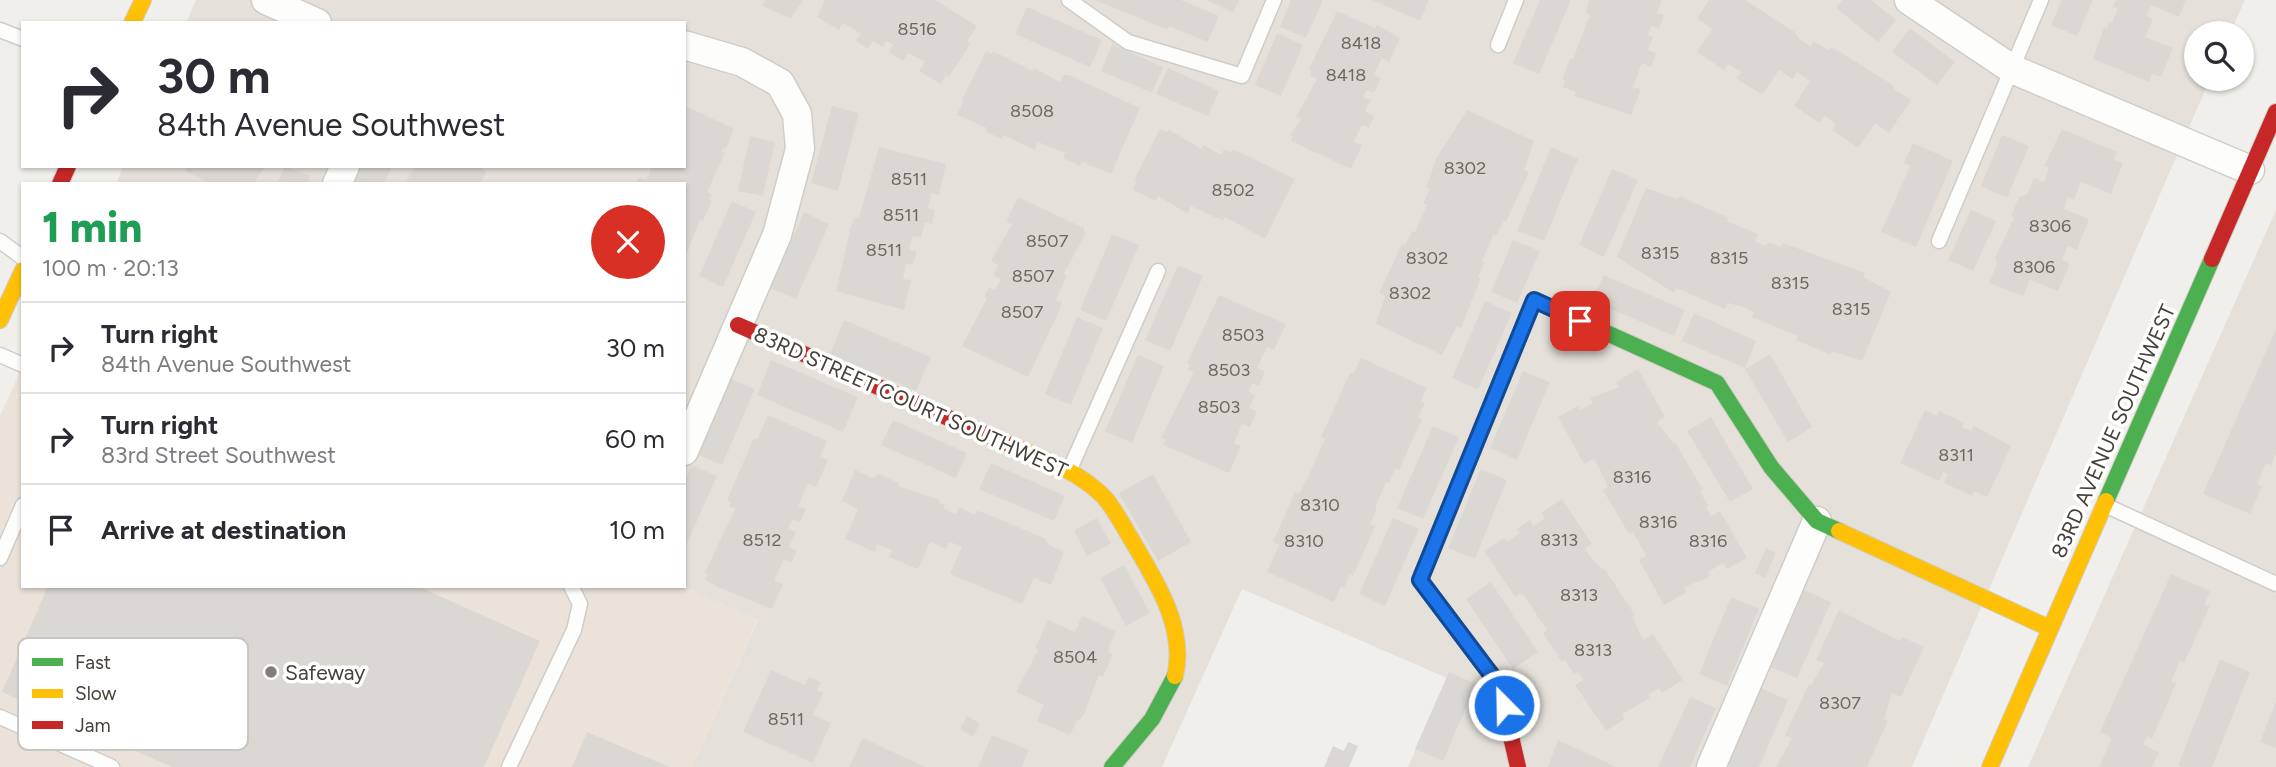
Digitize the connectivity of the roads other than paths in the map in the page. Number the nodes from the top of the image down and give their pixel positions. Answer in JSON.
{"nodes":[{"id":1,"x":143,"y":0,"type":"edge"},
{"id":2,"x":267,"y":0,"type":"edge"},
{"id":3,"x":1069,"y":0,"type":"edge"},
{"id":4,"x":1274,"y":0,"type":"edge"},
{"id":5,"x":1516,"y":0,"type":"edge"},
{"id":6,"x":1909,"y":0,"type":"edge"},
{"id":7,"x":2041,"y":0,"type":"edge"},
{"id":8,"x":133,"y":21,"type":"edge"},
{"id":9,"x":313,"y":21,"type":"edge"},
{"id":10,"x":0,"y":30,"type":"edge"},
{"id":11,"x":21,"y":38,"type":"edge"},
{"id":12,"x":686,"y":45,"type":"edge"},
{"id":13,"x":1498,"y":45,"type":"dead end"},
{"id":14,"x":2012,"y":69,"type":"junction"},
{"id":15,"x":2276,"y":113,"type":"edge"},
{"id":16,"x":2250,"y":170,"type":"junction"},
{"id":17,"x":0,"y":241,"type":"edge"},
{"id":18,"x":1939,"y":241,"type":"dead end"},
{"id":19,"x":21,"y":257,"type":"edge"},
{"id":20,"x":1158,"y":271,"type":"dead end"},
{"id":21,"x":21,"y":274,"type":"edge"},
{"id":22,"x":0,"y":320,"type":"edge"},
{"id":23,"x":738,"y":325,"type":"junction"},
{"id":24,"x":0,"y":355,"type":"edge"},
{"id":25,"x":21,"y":364,"type":"edge"},
{"id":26,"x":686,"y":447,"type":"edge"},
{"id":27,"x":1069,"y":471,"type":"junction"},
{"id":28,"x":2103,"y":504,"type":"junction"},
{"id":29,"x":21,"y":510,"type":"edge"},
{"id":30,"x":1817,"y":521,"type":"junction"},
{"id":31,"x":0,"y":558,"type":"edge"},
{"id":32,"x":2276,"y":584,"type":"edge"},
{"id":33,"x":572,"y":588,"type":"edge"},
{"id":34,"x":2049,"y":628,"type":"junction"},
{"id":35,"x":0,"y":716,"type":"edge"},
{"id":36,"x":18,"y":724,"type":"edge"},
{"id":37,"x":75,"y":750,"type":"edge"},
{"id":38,"x":113,"y":767,"type":"edge"},
{"id":39,"x":509,"y":767,"type":"edge"},
{"id":40,"x":1112,"y":767,"type":"edge"},
{"id":41,"x":1518,"y":767,"type":"edge"},
{"id":42,"x":1711,"y":767,"type":"edge"},
{"id":43,"x":1990,"y":767,"type":"edge"}],
"edges":[{"from":1,"to":8,"type":"street"},
{"from":2,"to":9,"type":"street"},
{"from":3,"to":4,"type":"lane"},
{"from":5,"to":13,"type":"lane"},
{"from":6,"to":14,"type":"street"},
{"from":7,"to":14,"type":"lane"},
{"from":10,"to":11,"type":"lane"},
{"from":12,"to":23,"type":"street","name":"83RD STREET COURT SOUTHWEST"},
{"from":14,"to":16,"type":"street"},
{"from":14,"to":18,"type":"lane"},
{"from":15,"to":16,"type":"street","name":"83RD AVENUE SOUTHWEST"},
{"from":16,"to":28,"type":"street","name":"83RD AVENUE SOUTHWEST"},
{"from":17,"to":19,"type":"lane"},
{"from":20,"to":27,"type":"lane"},
{"from":21,"to":22,"type":"street"},
{"from":23,"to":26,"type":"street","name":"83RD STREET COURT SOUTHWEST"},
{"from":23,"to":27,"type":"street","name":"83RD STREET COURT SOUTHWEST"},
{"from":24,"to":25,"type":"lane"},
{"from":27,"to":40,"type":"street","name":"83RD STREET COURT SOUTHWEST"},
{"from":28,"to":32,"type":"lane"},
{"from":28,"to":34,"type":"street","name":"83RD AVENUE SOUTHWEST"},
{"from":29,"to":31,"type":"lane"},
{"from":30,"to":34,"type":"street"},
{"from":30,"to":41,"type":"street"},
{"from":30,"to":42,"type":"street"},
{"from":33,"to":39,"type":"lane"},
{"from":34,"to":43,"type":"street","name":"83RD AVENUE SOUTHWEST"},
{"from":35,"to":36,"type":"lane"},
{"from":37,"to":38,"type":"lane"}]}
